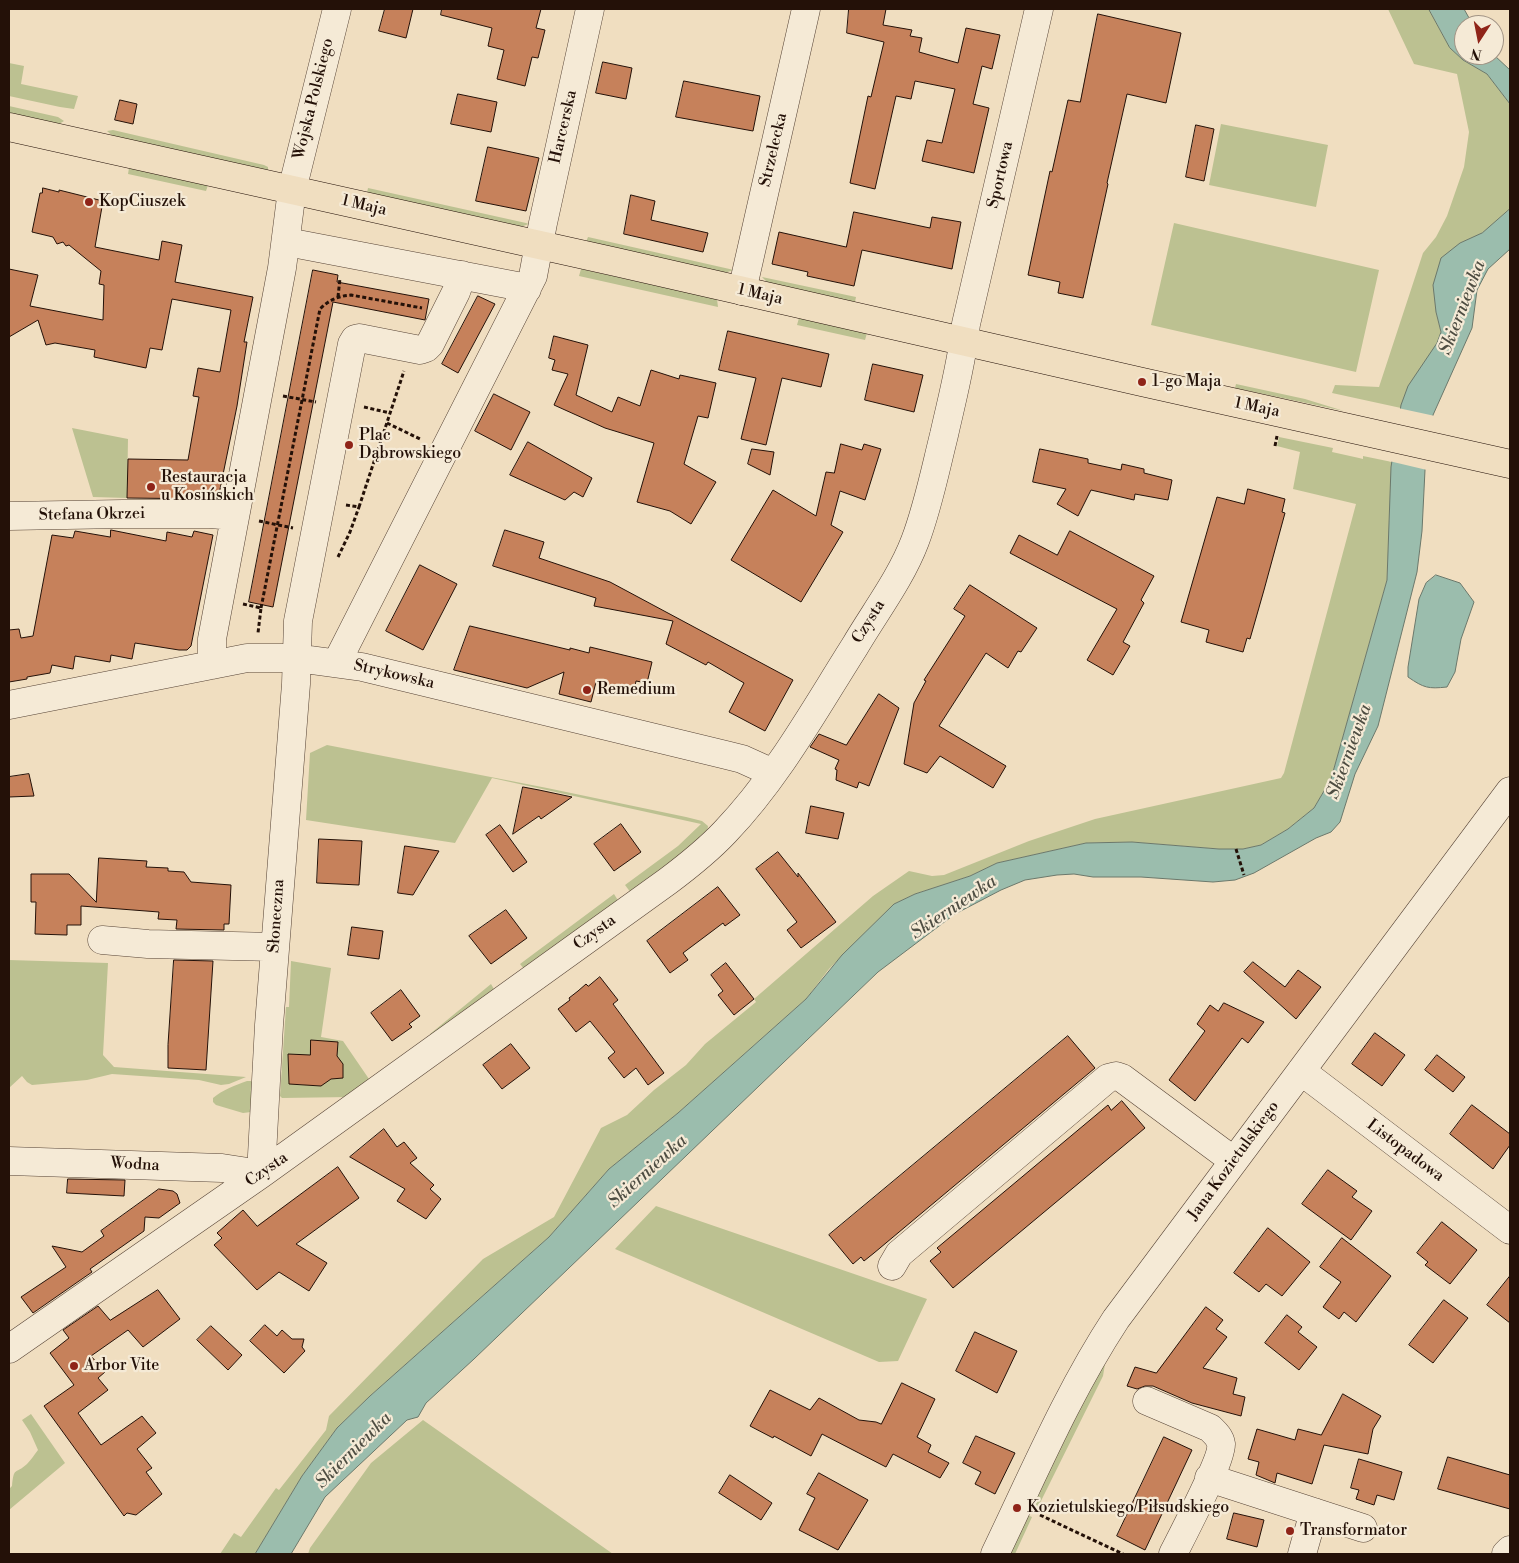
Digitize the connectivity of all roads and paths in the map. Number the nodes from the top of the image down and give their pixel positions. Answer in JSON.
{"nodes":[{"id":1,"x":337,"y":9,"type":"edge"},
{"id":2,"x":590,"y":9,"type":"edge"},
{"id":3,"x":806,"y":9,"type":"edge"},
{"id":4,"x":1039,"y":9,"type":"edge"},
{"id":5,"x":9,"y":127,"type":"edge"},
{"id":6,"x":292,"y":190,"type":"junction"},
{"id":7,"x":286,"y":242,"type":"junction"},
{"id":8,"x":539,"y":245,"type":"junction"},
{"id":9,"x":462,"y":275,"type":"junction"},
{"id":10,"x":527,"y":290,"type":"junction"},
{"id":11,"x":742,"y":291,"type":"junction"},
{"id":12,"x":965,"y":341,"type":"junction"},
{"id":13,"x":412,"y":348,"type":"junction"},
{"id":14,"x":259,"y":392,"type":"junction"},
{"id":15,"x":339,"y":407,"type":"junction"},
{"id":16,"x":387,"y":422,"type":"junction"},
{"id":17,"x":427,"y":443,"type":"dead end"},
{"id":18,"x":1510,"y":464,"type":"edge"},
{"id":19,"x":321,"y":501,"type":"junction"},
{"id":20,"x":9,"y":516,"type":"edge"},
{"id":21,"x":235,"y":516,"type":"junction"},
{"id":22,"x":315,"y":532,"type":"junction"},
{"id":23,"x":296,"y":658,"type":"junction"},
{"id":24,"x":337,"y":662,"type":"junction"},
{"id":25,"x":212,"y":665,"type":"junction"},
{"id":26,"x":9,"y":704,"type":"edge"},
{"id":27,"x":773,"y":773,"type":"junction"},
{"id":28,"x":1510,"y":791,"type":"edge"},
{"id":29,"x":1236,"y":849,"type":"dead end"},
{"id":30,"x":1244,"y":874,"type":"dead end"},
{"id":31,"x":102,"y":940,"type":"dead end"},
{"id":32,"x":275,"y":947,"type":"junction"},
{"id":33,"x":1300,"y":1071,"type":"junction"},
{"id":34,"x":9,"y":1161,"type":"edge"},
{"id":35,"x":1234,"y":1161,"type":"junction"},
{"id":36,"x":261,"y":1174,"type":"junction"},
{"id":37,"x":1510,"y":1230,"type":"edge"},
{"id":38,"x":892,"y":1266,"type":"dead end"},
{"id":39,"x":9,"y":1349,"type":"edge"},
{"id":40,"x":1147,"y":1401,"type":"dead end"},
{"id":41,"x":1209,"y":1478,"type":"junction"},
{"id":42,"x":1314,"y":1512,"type":"junction"},
{"id":43,"x":1035,"y":1522,"type":"dead end"},
{"id":44,"x":1363,"y":1528,"type":"dead end"},
{"id":45,"x":1510,"y":1550,"type":"edge"},
{"id":46,"x":995,"y":1554,"type":"edge"},
{"id":47,"x":1122,"y":1554,"type":"edge"},
{"id":48,"x":1173,"y":1554,"type":"edge"},
{"id":49,"x":1302,"y":1554,"type":"edge"},
{"id":50,"x":1506,"y":1554,"type":"edge"}],
"edges":[{"from":1,"to":6,"type":"street","name":"Wojska Polskiego"},
{"from":2,"to":8,"type":"street","name":"Harcerska"},
{"from":3,"to":11,"type":"street","name":"Strzelecka"},
{"from":4,"to":12,"type":"street","name":"Sportowa"},
{"from":5,"to":6,"type":"main road","name":"1 Maja"},
{"from":6,"to":7,"type":"street"},
{"from":6,"to":8,"type":"main road","name":"1 Maja"},
{"from":7,"to":9,"type":"street"},
{"from":7,"to":14,"type":"street"},
{"from":8,"to":10,"type":"street"},
{"from":8,"to":11,"type":"main road","name":"1 Maja"},
{"from":9,"to":10,"type":"street"},
{"from":9,"to":13,"type":"street"},
{"from":10,"to":24,"type":"street"},
{"from":11,"to":12,"type":"main road","name":"1 Maja"},
{"from":12,"to":18,"type":"main road","name":"1 Maja"},
{"from":12,"to":27,"type":"street","name":"Czysta"},
{"from":13,"to":15,"type":"street","name":"Słoneczna"},
{"from":13,"to":16,"type":"path"},
{"from":14,"to":15,"type":"path"},
{"from":14,"to":21,"type":"street"},
{"from":15,"to":19,"type":"street","name":"Słoneczna"},
{"from":16,"to":17,"type":"path"},
{"from":16,"to":19,"type":"path"},
{"from":19,"to":22,"type":"street","name":"Słoneczna"},
{"from":20,"to":21,"type":"street","name":"Stefana Okrzei"},
{"from":21,"to":22,"type":"path"},
{"from":21,"to":25,"type":"street"},
{"from":22,"to":23,"type":"street","name":"Słoneczna"},
{"from":23,"to":24,"type":"street","name":"Strykowska"},
{"from":23,"to":25,"type":"street","name":"Strykowska"},
{"from":23,"to":32,"type":"street","name":"Słoneczna"},
{"from":24,"to":27,"type":"street","name":"Strykowska"},
{"from":25,"to":26,"type":"street","name":"Strykowska"},
{"from":27,"to":36,"type":"street","name":"Czysta"},
{"from":28,"to":33,"type":"street","name":"Jana Kozietulskiego"},
{"from":29,"to":30,"type":"path"},
{"from":31,"to":32,"type":"street"},
{"from":32,"to":36,"type":"street","name":"Słoneczna"},
{"from":33,"to":35,"type":"street","name":"Jana Kozietulskiego"},
{"from":33,"to":37,"type":"street","name":"Listopadowa"},
{"from":34,"to":36,"type":"street","name":"Wodna"},
{"from":35,"to":38,"type":"street"},
{"from":35,"to":46,"type":"street","name":"Jana Kozietulskiego"},
{"from":36,"to":39,"type":"street","name":"Czysta"},
{"from":40,"to":41,"type":"street"},
{"from":41,"to":42,"type":"street"},
{"from":41,"to":48,"type":"street"},
{"from":42,"to":44,"type":"street"},
{"from":42,"to":49,"type":"street"},
{"from":43,"to":47,"type":"path"},
{"from":45,"to":50,"type":"street"}]}
